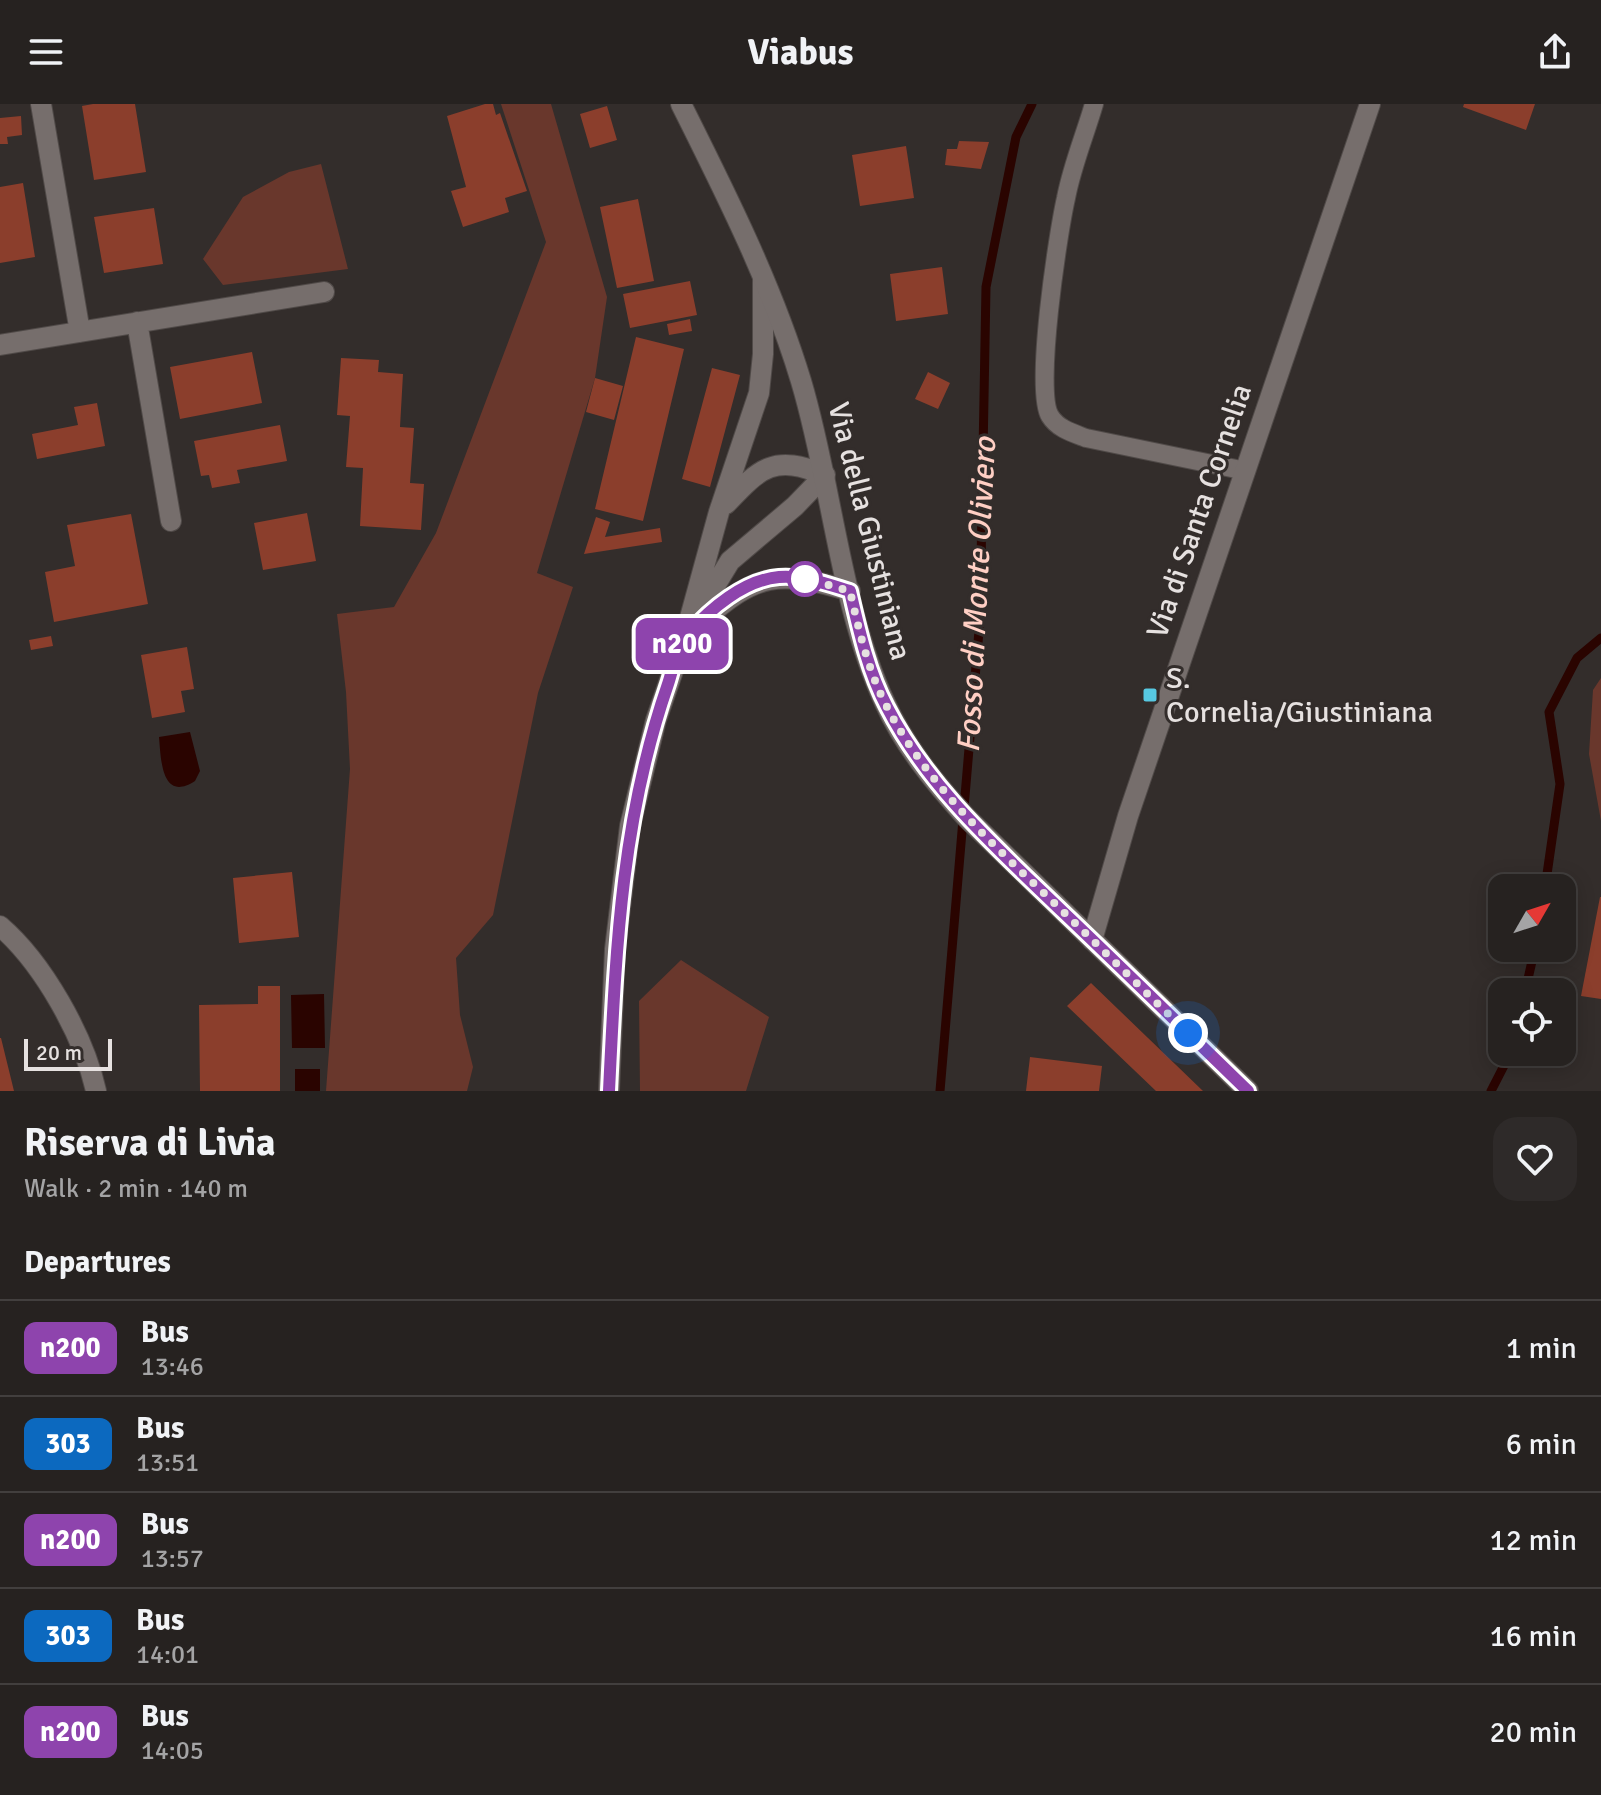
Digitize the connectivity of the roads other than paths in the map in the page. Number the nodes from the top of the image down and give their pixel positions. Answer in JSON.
{"nodes":[{"id":1,"x":41,"y":104,"type":"edge"},
{"id":2,"x":681,"y":104,"type":"edge"},
{"id":3,"x":1094,"y":104,"type":"edge"},
{"id":4,"x":1370,"y":104,"type":"edge"},
{"id":5,"x":763,"y":277,"type":"junction"},
{"id":6,"x":324,"y":292,"type":"dead end"},
{"id":7,"x":137,"y":322,"type":"junction"},
{"id":8,"x":80,"y":332,"type":"junction"},
{"id":9,"x":0,"y":345,"type":"edge"},
{"id":10,"x":1246,"y":471,"type":"junction"},
{"id":11,"x":825,"y":475,"type":"junction"},
{"id":12,"x":719,"y":512,"type":"junction"},
{"id":13,"x":171,"y":521,"type":"dead end"},
{"id":14,"x":850,"y":591,"type":"junction"},
{"id":15,"x":685,"y":636,"type":"junction"},
{"id":16,"x":0,"y":926,"type":"edge"},
{"id":17,"x":1092,"y":940,"type":"junction"},
{"id":18,"x":96,"y":1091,"type":"edge"},
{"id":19,"x":609,"y":1091,"type":"edge"},
{"id":20,"x":1248,"y":1091,"type":"edge"}],
"edges":[{"from":1,"to":8,"type":"street"},
{"from":2,"to":5,"type":"street","name":"Via della Giustiniana"},
{"from":3,"to":10,"type":"lane"},
{"from":4,"to":10,"type":"street","name":"Via di Santa Cornelia"},
{"from":5,"to":11,"type":"street","name":"Via della Giustiniana"},
{"from":5,"to":12,"type":"street"},
{"from":6,"to":7,"type":"street"},
{"from":7,"to":8,"type":"street"},
{"from":7,"to":13,"type":"street"},
{"from":8,"to":9,"type":"street"},
{"from":10,"to":17,"type":"street","name":"Via di Santa Cornelia"},
{"from":11,"to":12,"type":"street"},
{"from":11,"to":14,"type":"street","name":"Via della Giustiniana"},
{"from":11,"to":15,"type":"street"},
{"from":12,"to":15,"type":"street"},
{"from":14,"to":15,"type":"street"},
{"from":14,"to":17,"type":"street","name":"Via della Giustiniana"},
{"from":15,"to":19,"type":"street"},
{"from":16,"to":18,"type":"street"},
{"from":17,"to":20,"type":"street","name":"Via della Giustiniana"}]}
